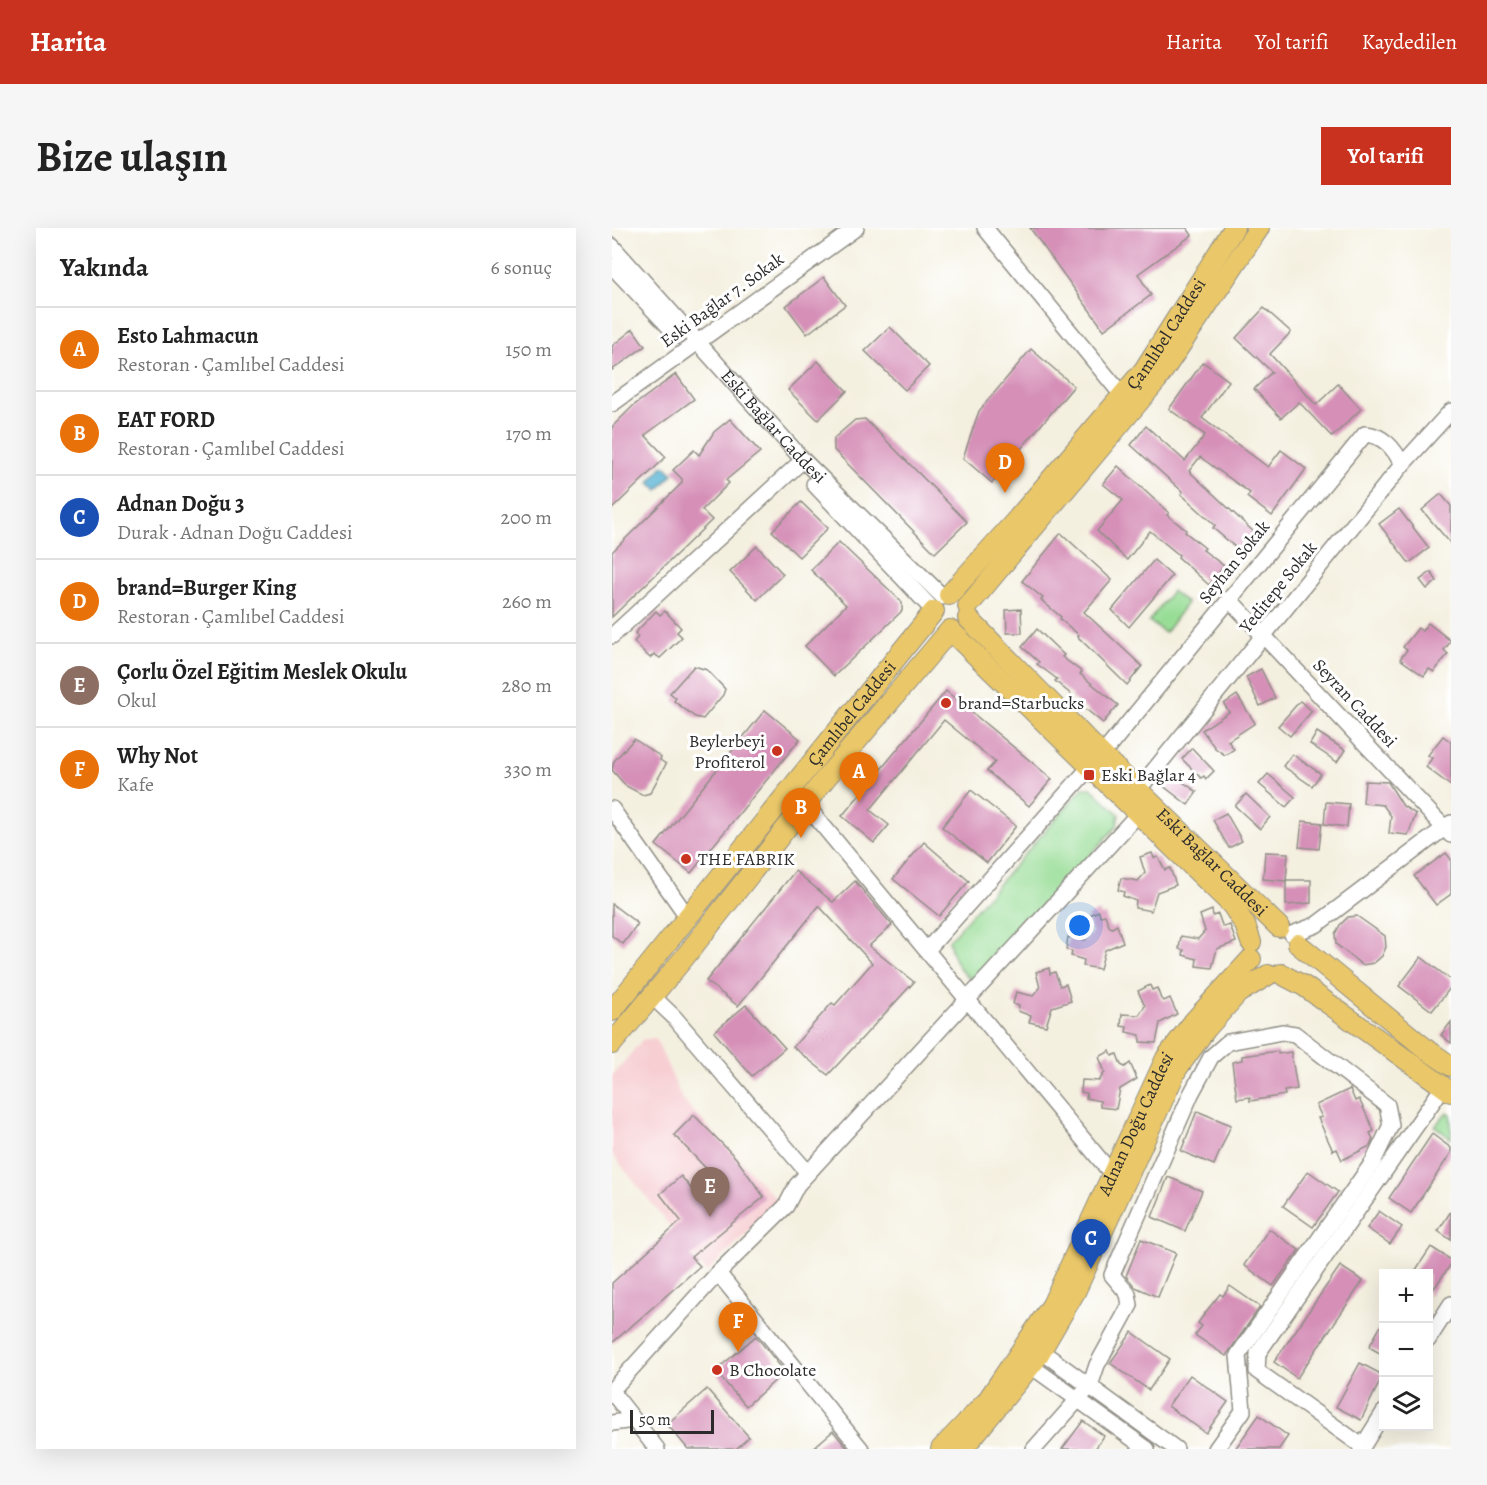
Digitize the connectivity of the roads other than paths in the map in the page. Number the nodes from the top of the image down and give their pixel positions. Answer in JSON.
{"nodes":[{"id":1,"x":856,"y":228,"type":"edge"},
{"id":2,"x":985,"y":228,"type":"edge"},
{"id":3,"x":1234,"y":228,"type":"edge"},
{"id":4,"x":1259,"y":228,"type":"edge"},
{"id":5,"x":612,"y":246,"type":"edge"},
{"id":6,"x":612,"y":266,"type":"edge"},
{"id":7,"x":692,"y":346,"type":"junction"},
{"id":8,"x":1122,"y":395,"type":"junction"},
{"id":9,"x":612,"y":405,"type":"edge"},
{"id":10,"x":1451,"y":411,"type":"edge"},
{"id":11,"x":800,"y":463,"type":"junction"},
{"id":12,"x":1402,"y":465,"type":"junction"},
{"id":13,"x":1229,"y":599,"type":"junction"},
{"id":14,"x":942,"y":601,"type":"junction"},
{"id":15,"x":968,"y":612,"type":"junction"},
{"id":16,"x":950,"y":630,"type":"junction"},
{"id":17,"x":1264,"y":635,"type":"junction"},
{"id":18,"x":612,"y":636,"type":"edge"},
{"id":19,"x":1096,"y":761,"type":"junction"},
{"id":20,"x":1138,"y":790,"type":"junction"},
{"id":21,"x":805,"y":804,"type":"junction"},
{"id":22,"x":612,"y":809,"type":"edge"},
{"id":23,"x":1138,"y":814,"type":"junction"},
{"id":24,"x":1449,"y":829,"type":"edge"},
{"id":25,"x":687,"y":916,"type":"junction"},
{"id":26,"x":1290,"y":935,"type":"junction"},
{"id":27,"x":927,"y":950,"type":"junction"},
{"id":28,"x":1251,"y":950,"type":"junction"},
{"id":29,"x":1274,"y":975,"type":"junction"},
{"id":30,"x":652,"y":996,"type":"junction"},
{"id":31,"x":968,"y":999,"type":"junction"},
{"id":32,"x":612,"y":1011,"type":"edge"},
{"id":33,"x":612,"y":1044,"type":"edge"},
{"id":34,"x":1451,"y":1066,"type":"edge"},
{"id":35,"x":1447,"y":1089,"type":"edge"},
{"id":36,"x":808,"y":1173,"type":"junction"},
{"id":37,"x":1112,"y":1174,"type":"junction"},
{"id":38,"x":718,"y":1273,"type":"junction"},
{"id":39,"x":1451,"y":1304,"type":"edge"},
{"id":40,"x":1433,"y":1332,"type":"edge"},
{"id":41,"x":1036,"y":1358,"type":"junction"},
{"id":42,"x":1084,"y":1382,"type":"junction"},
{"id":43,"x":612,"y":1391,"type":"edge"},
{"id":44,"x":1074,"y":1397,"type":"junction"},
{"id":45,"x":1379,"y":1419,"type":"edge"},
{"id":46,"x":633,"y":1420,"type":"junction"},
{"id":47,"x":612,"y":1423,"type":"edge"},
{"id":48,"x":1361,"y":1448,"type":"edge"},
{"id":49,"x":657,"y":1449,"type":"edge"},
{"id":50,"x":861,"y":1449,"type":"edge"},
{"id":51,"x":941,"y":1449,"type":"edge"},
{"id":52,"x":963,"y":1449,"type":"edge"},
{"id":53,"x":1034,"y":1449,"type":"edge"},
{"id":54,"x":1147,"y":1449,"type":"edge"},
{"id":55,"x":1176,"y":1449,"type":"edge"},
{"id":56,"x":1216,"y":1449,"type":"edge"}],
"edges":[{"from":1,"to":7,"type":"street","name":"Eski Bağlar 7. Sokak"},
{"from":2,"to":8,"type":"street"},
{"from":3,"to":8,"type":"main road","name":"Çamlıbel Caddesi"},
{"from":4,"to":15,"type":"main road"},
{"from":5,"to":7,"type":"street","name":"Eski Bağlar Caddesi"},
{"from":6,"to":7,"type":"street","name":"Eski Bağlar Caddesi"},
{"from":7,"to":9,"type":"street","name":"Eski Bağlar 7. Sokak"},
{"from":7,"to":11,"type":"street","name":"Eski Bağlar Caddesi"},
{"from":8,"to":14,"type":"main road","name":"Çamlıbel Caddesi"},
{"from":10,"to":12,"type":"street","name":"Yeditepe Sokak"},
{"from":11,"to":14,"type":"street","name":"Eski Bağlar Caddesi"},
{"from":11,"to":18,"type":"street"},
{"from":12,"to":13,"type":"street","name":"Seyhan Sokak"},
{"from":12,"to":17,"type":"street","name":"Yeditepe Sokak"},
{"from":13,"to":17,"type":"street","name":"Seyran Caddesi"},
{"from":13,"to":19,"type":"street","name":"Seyhan Sokak"},
{"from":14,"to":15,"type":"main road"},
{"from":14,"to":16,"type":"main road"},
{"from":14,"to":25,"type":"main road","name":"Çamlıbel Caddesi"},
{"from":15,"to":16,"type":"main road"},
{"from":15,"to":19,"type":"main road","name":"Eski Bağlar Caddesi"},
{"from":16,"to":19,"type":"main road","name":"Eski Bağlar Caddesi"},
{"from":16,"to":21,"type":"main road"},
{"from":17,"to":20,"type":"street","name":"Yeditepe Sokak"},
{"from":17,"to":24,"type":"street","name":"Seyran Caddesi"},
{"from":19,"to":20,"type":"main road","name":"Eski Bağlar Caddesi"},
{"from":19,"to":23,"type":"main road","name":"Eski Bağlar Caddesi"},
{"from":19,"to":27,"type":"street","name":"Seyhan Sokak"},
{"from":20,"to":26,"type":"main road","name":"Eski Bağlar Caddesi"},
{"from":21,"to":27,"type":"street"},
{"from":21,"to":30,"type":"main road"},
{"from":22,"to":25,"type":"street"},
{"from":23,"to":28,"type":"main road","name":"Eski Bağlar Caddesi"},
{"from":23,"to":31,"type":"street"},
{"from":24,"to":26,"type":"street"},
{"from":25,"to":32,"type":"main road","name":"Çamlıbel Caddesi"},
{"from":26,"to":28,"type":"main road"},
{"from":26,"to":29,"type":"main road"},
{"from":26,"to":34,"type":"main road","name":"Eski Bağlar Caddesi"},
{"from":27,"to":31,"type":"street"},
{"from":28,"to":29,"type":"main road"},
{"from":28,"to":37,"type":"main road","name":"Adnan Doğu Caddesi"},
{"from":29,"to":35,"type":"main road"},
{"from":29,"to":41,"type":"main road","name":"Adnan Doğu Caddesi"},
{"from":30,"to":33,"type":"main road"},
{"from":30,"to":36,"type":"street"},
{"from":31,"to":36,"type":"street"},
{"from":31,"to":37,"type":"street"},
{"from":35,"to":48,"type":"street"},
{"from":36,"to":38,"type":"street"},
{"from":37,"to":51,"type":"main road","name":"Adnan Doğu Caddesi"},
{"from":38,"to":43,"type":"street"},
{"from":38,"to":50,"type":"street"},
{"from":39,"to":40,"type":"street"},
{"from":41,"to":42,"type":"street"},
{"from":41,"to":44,"type":"street"},
{"from":41,"to":52,"type":"main road","name":"Adnan Doğu Caddesi"},
{"from":42,"to":44,"type":"street"},
{"from":42,"to":55,"type":"street"},
{"from":42,"to":56,"type":"street"},
{"from":43,"to":46,"type":"street"},
{"from":44,"to":53,"type":"street"},
{"from":44,"to":54,"type":"street"},
{"from":45,"to":48,"type":"street"},
{"from":46,"to":47,"type":"street"},
{"from":46,"to":49,"type":"street"}]}
